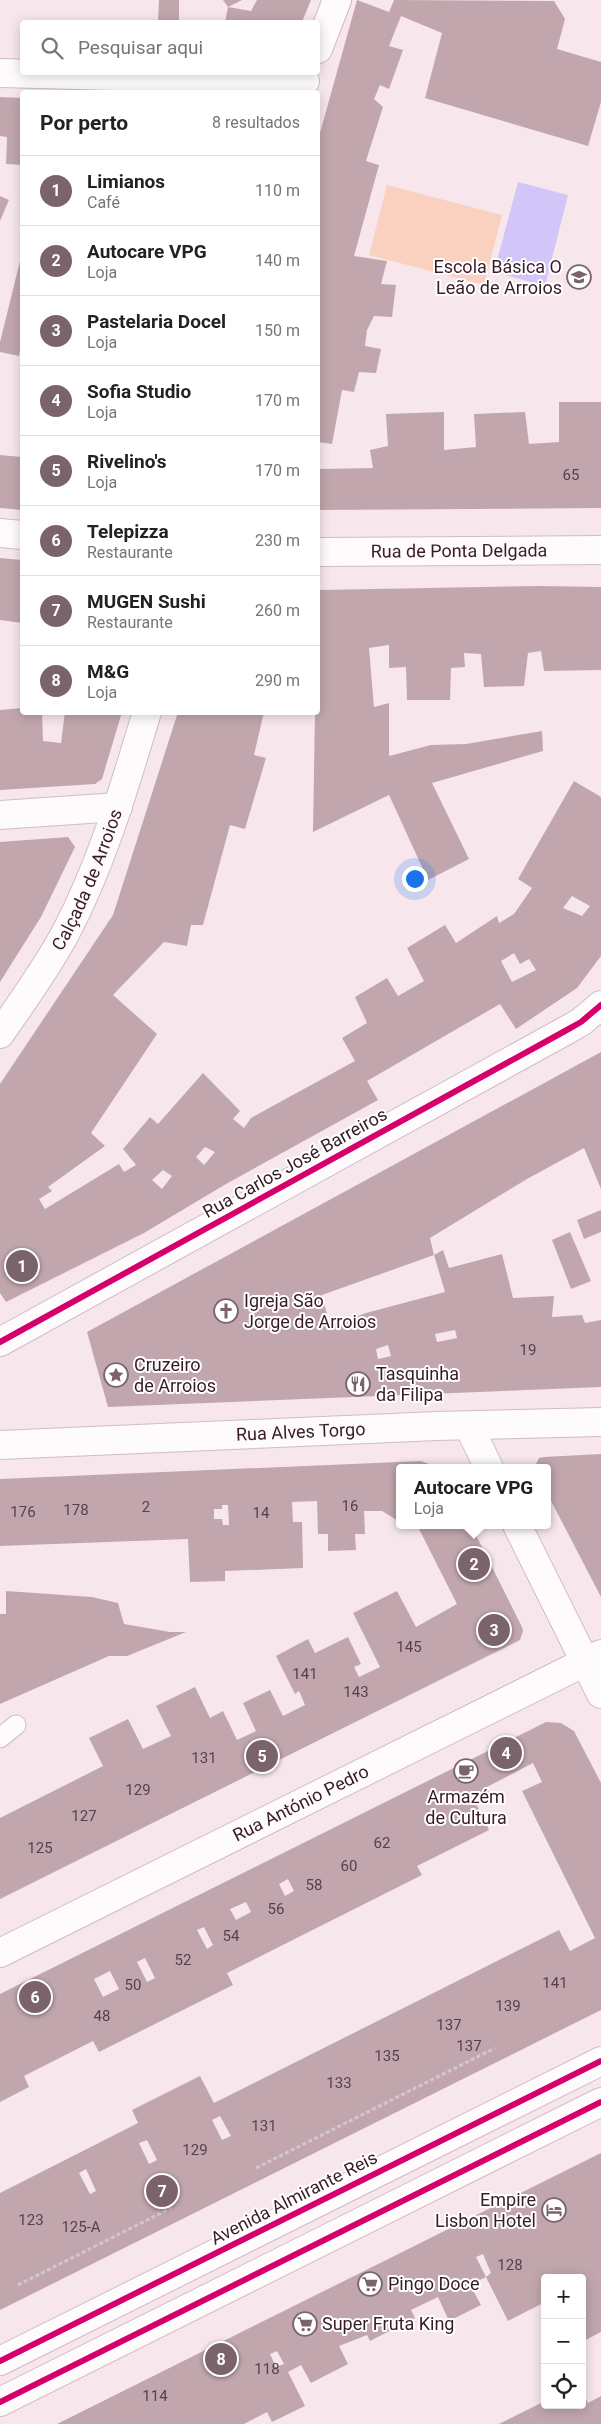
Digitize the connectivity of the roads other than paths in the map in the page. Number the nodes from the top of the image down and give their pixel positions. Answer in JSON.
{"nodes":[{"id":1,"x":337,"y":0,"type":"edge"},
{"id":2,"x":320,"y":44,"type":"edge"},
{"id":3,"x":0,"y":73,"type":"edge"},
{"id":4,"x":20,"y":74,"type":"edge"},
{"id":5,"x":68,"y":75,"type":"edge"},
{"id":6,"x":305,"y":82,"type":"edge"},
{"id":7,"x":0,"y":533,"type":"edge"},
{"id":8,"x":20,"y":535,"type":"edge"},
{"id":9,"x":601,"y":550,"type":"edge"},
{"id":10,"x":320,"y":552,"type":"edge"},
{"id":11,"x":146,"y":715,"type":"edge"},
{"id":12,"x":118,"y":807,"type":"junction"},
{"id":13,"x":0,"y":815,"type":"edge"},
{"id":14,"x":601,"y":1005,"type":"edge"},
{"id":15,"x":0,"y":1034,"type":"edge"},
{"id":16,"x":0,"y":1342,"type":"edge"},
{"id":17,"x":601,"y":1422,"type":"edge"},
{"id":18,"x":469,"y":1427,"type":"junction"},
{"id":19,"x":0,"y":1445,"type":"edge"},
{"id":20,"x":487,"y":1464,"type":"edge"},
{"id":21,"x":520,"y":1529,"type":"edge"},
{"id":22,"x":593,"y":1658,"type":"edge"},
{"id":23,"x":601,"y":1694,"type":"edge"},
{"id":24,"x":16,"y":1725,"type":"dead end"},
{"id":25,"x":0,"y":1738,"type":"edge"},
{"id":26,"x":0,"y":1953,"type":"edge"},
{"id":27,"x":601,"y":2061,"type":"edge"},
{"id":28,"x":601,"y":2102,"type":"edge"},
{"id":29,"x":0,"y":2362,"type":"edge"},
{"id":30,"x":0,"y":2402,"type":"edge"}],
"edges":[{"from":1,"to":2,"type":"street"},
{"from":3,"to":4,"type":"street"},
{"from":5,"to":6,"type":"street"},
{"from":7,"to":8,"type":"street"},
{"from":9,"to":10,"type":"street","name":"Rua de Ponta Delgada"},
{"from":11,"to":12,"type":"street","name":"Calçada de Arroios"},
{"from":12,"to":13,"type":"street"},
{"from":12,"to":15,"type":"street","name":"Calçada de Arroios"},
{"from":14,"to":16,"type":"street","name":"Rua Carlos José Barreiros"},
{"from":17,"to":18,"type":"street","name":"Rua Alves Torgo"},
{"from":18,"to":19,"type":"street","name":"Rua Alves Torgo"},
{"from":18,"to":20,"type":"street"},
{"from":21,"to":22,"type":"street"},
{"from":22,"to":23,"type":"street"},
{"from":22,"to":26,"type":"street","name":"Rua António Pedro"},
{"from":24,"to":25,"type":"lane"},
{"from":27,"to":29,"type":"street","name":"Avenida Almirante Reis"},
{"from":28,"to":30,"type":"street"}]}
